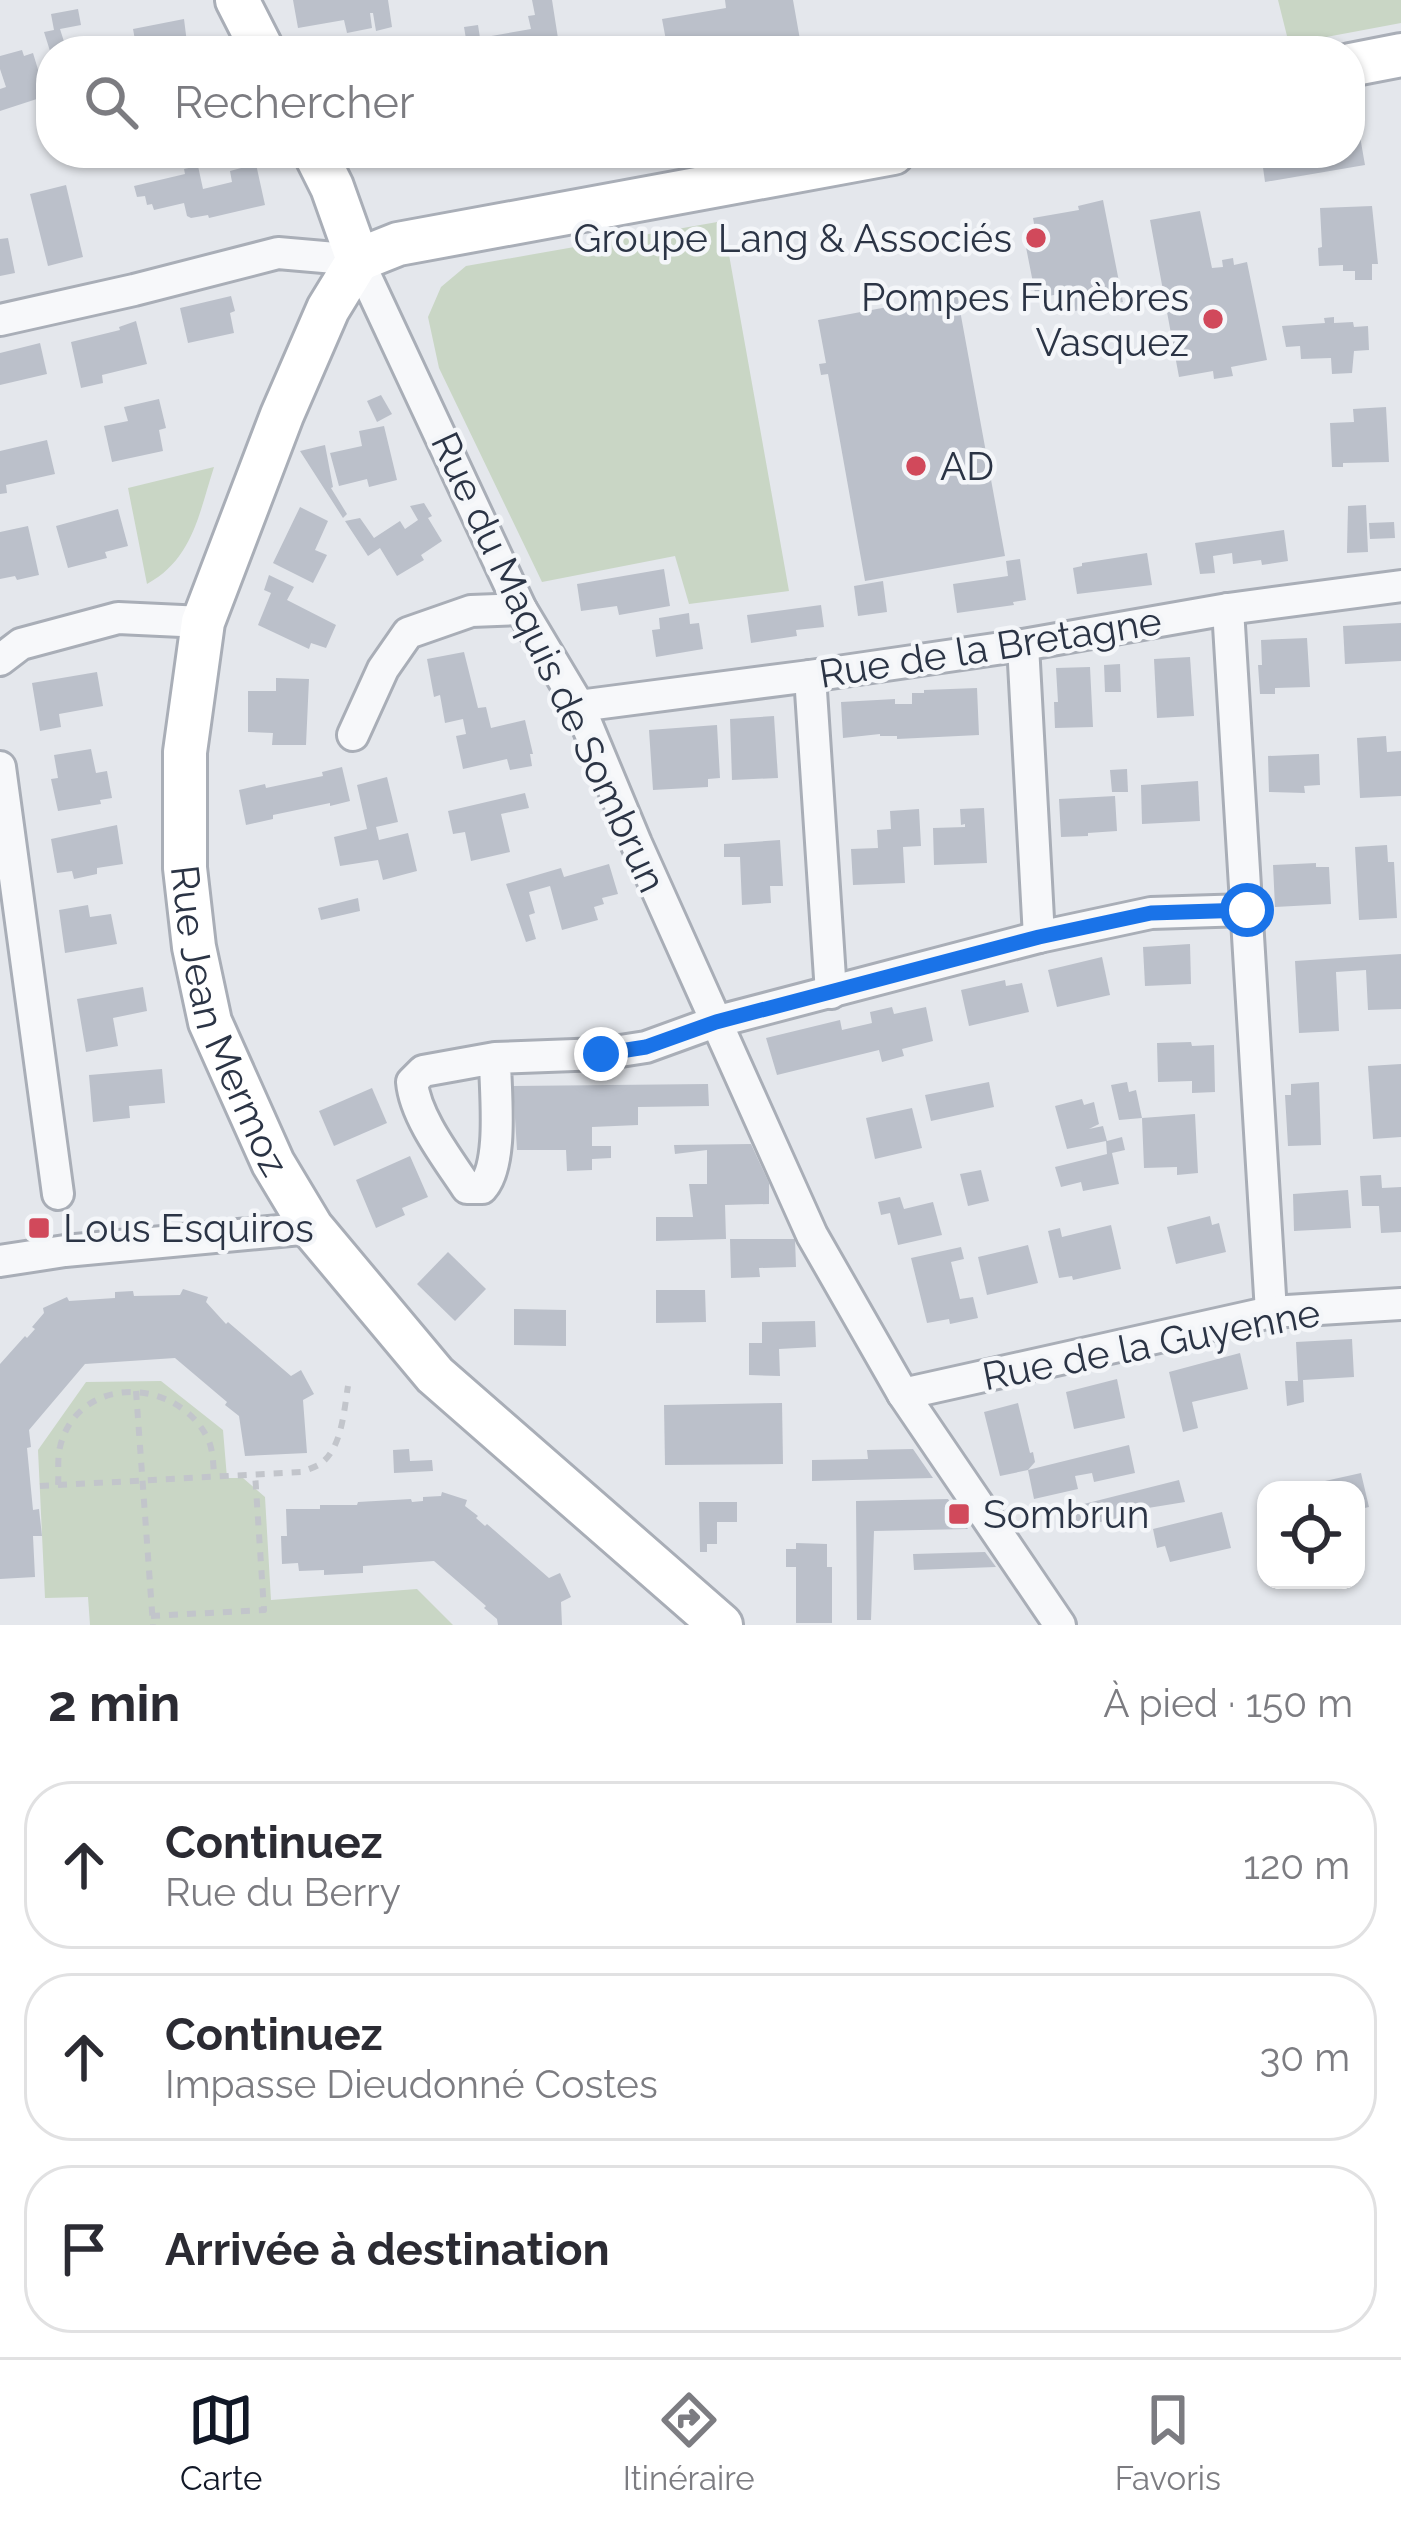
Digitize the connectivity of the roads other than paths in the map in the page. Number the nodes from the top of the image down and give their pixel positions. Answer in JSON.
{"nodes":[{"id":1,"x":237,"y":0,"type":"edge"},
{"id":2,"x":255,"y":36,"type":"edge"},
{"id":3,"x":1401,"y":56,"type":"edge"},
{"id":4,"x":1365,"y":62,"type":"edge"},
{"id":5,"x":322,"y":168,"type":"edge"},
{"id":6,"x":811,"y":168,"type":"edge"},
{"id":7,"x":358,"y":260,"type":"junction"},
{"id":8,"x":0,"y":320,"type":"edge"},
{"id":9,"x":1401,"y":586,"type":"edge"},
{"id":10,"x":521,"y":609,"type":"junction"},
{"id":11,"x":1228,"y":609,"type":"junction"},
{"id":12,"x":203,"y":622,"type":"junction"},
{"id":13,"x":1023,"y":645,"type":"junction"},
{"id":14,"x":0,"y":660,"type":"edge"},
{"id":15,"x":810,"y":676,"type":"junction"},
{"id":16,"x":579,"y":706,"type":"junction"},
{"id":17,"x":353,"y":734,"type":"dead end"},
{"id":18,"x":0,"y":767,"type":"edge"},
{"id":19,"x":1247,"y":910,"type":"junction"},
{"id":20,"x":1039,"y":937,"type":"junction"},
{"id":21,"x":831,"y":993,"type":"junction"},
{"id":22,"x":716,"y":1022,"type":"junction"},
{"id":23,"x":495,"y":1058,"type":"dead end"},
{"id":24,"x":58,"y":1194,"type":"dead end"},
{"id":25,"x":312,"y":1228,"type":"junction"},
{"id":26,"x":0,"y":1262,"type":"edge"},
{"id":27,"x":1401,"y":1304,"type":"edge"},
{"id":28,"x":1271,"y":1312,"type":"junction"},
{"id":29,"x":903,"y":1394,"type":"junction"},
{"id":30,"x":721,"y":1625,"type":"edge"},
{"id":31,"x":1060,"y":1625,"type":"edge"}],
"edges":[{"from":1,"to":2,"type":"main road"},
{"from":3,"to":4,"type":"main road"},
{"from":5,"to":7,"type":"main road"},
{"from":6,"to":7,"type":"main road"},
{"from":7,"to":8,"type":"street"},
{"from":7,"to":10,"type":"street","name":"Rue du Maquis de Sombrun"},
{"from":7,"to":12,"type":"main road","name":"Rue Jean Mermoz"},
{"from":9,"to":11,"type":"street","name":"Rue de la Bretagne"},
{"from":10,"to":16,"type":"street","name":"Rue du Maquis de Sombrun"},
{"from":10,"to":17,"type":"street"},
{"from":11,"to":13,"type":"street","name":"Rue de la Bretagne"},
{"from":11,"to":19,"type":"street"},
{"from":12,"to":14,"type":"street"},
{"from":12,"to":25,"type":"main road","name":"Rue Jean Mermoz"},
{"from":13,"to":15,"type":"street","name":"Rue de la Bretagne"},
{"from":13,"to":20,"type":"street"},
{"from":15,"to":16,"type":"street","name":"Rue de la Bretagne"},
{"from":15,"to":21,"type":"street"},
{"from":16,"to":22,"type":"street","name":"Rue du Maquis de Sombrun"},
{"from":18,"to":24,"type":"street"},
{"from":19,"to":20,"type":"street"},
{"from":19,"to":28,"type":"street"},
{"from":20,"to":21,"type":"street"},
{"from":21,"to":22,"type":"street"},
{"from":22,"to":23,"type":"street"},
{"from":22,"to":29,"type":"street","name":"Rue du Maquis de Sombrun"},
{"from":25,"to":26,"type":"street"},
{"from":25,"to":30,"type":"main road","name":"Rue Jean Mermoz"},
{"from":27,"to":28,"type":"street","name":"Rue de la Guyenne"},
{"from":28,"to":29,"type":"street","name":"Rue de la Guyenne"},
{"from":29,"to":31,"type":"street","name":"Rue du Maquis de Sombrun"}]}
